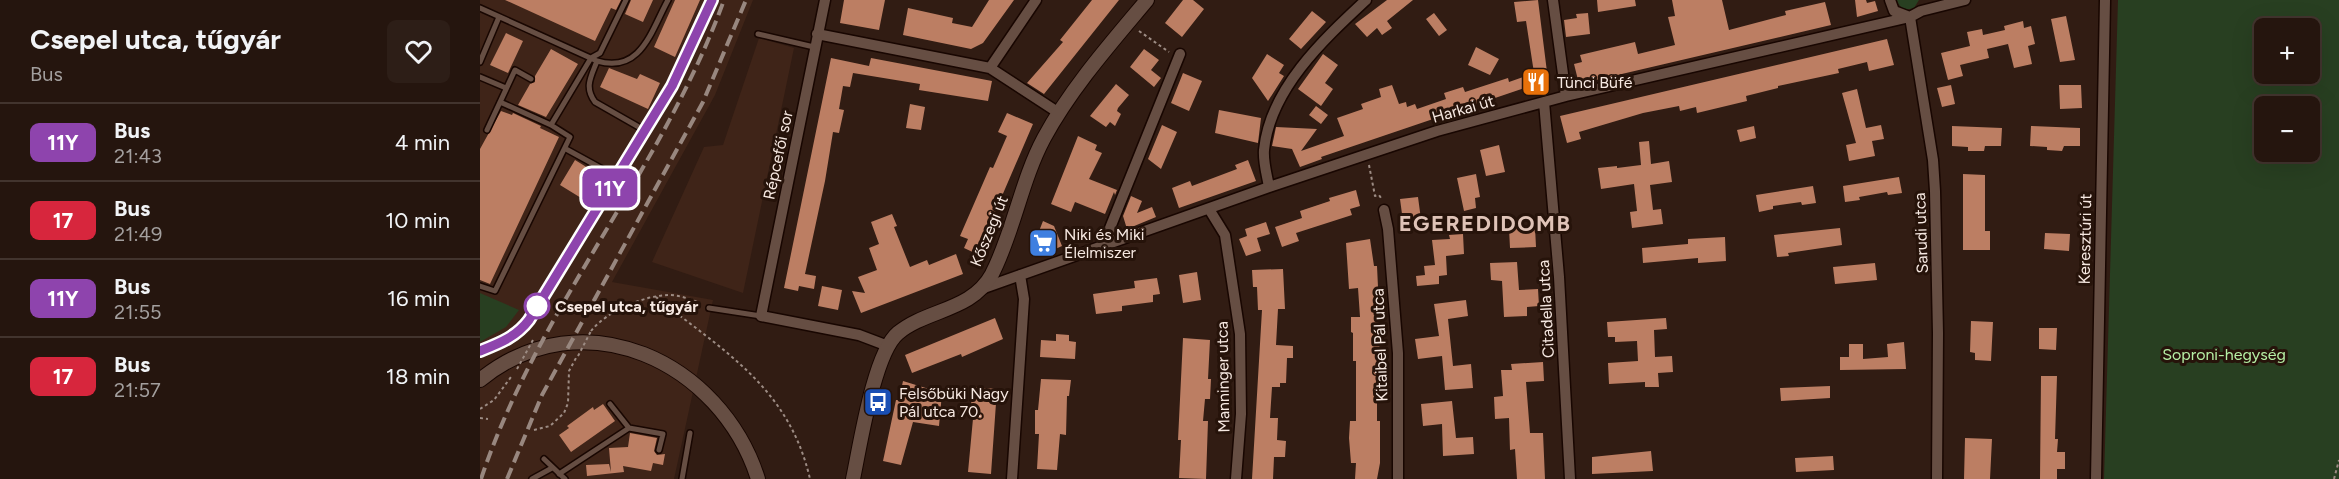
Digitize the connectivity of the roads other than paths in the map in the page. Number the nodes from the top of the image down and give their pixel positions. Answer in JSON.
{"nodes":[{"id":1,"x":626,"y":0,"type":"edge"},
{"id":2,"x":668,"y":0,"type":"edge"},
{"id":3,"x":712,"y":0,"type":"edge"},
{"id":4,"x":825,"y":0,"type":"edge"},
{"id":5,"x":1036,"y":0,"type":"edge"},
{"id":6,"x":1147,"y":0,"type":"edge"},
{"id":7,"x":1366,"y":0,"type":"edge"},
{"id":8,"x":1553,"y":0,"type":"edge"},
{"id":9,"x":1890,"y":0,"type":"edge"},
{"id":10,"x":1926,"y":0,"type":"edge"},
{"id":11,"x":1965,"y":0,"type":"edge"},
{"id":12,"x":2105,"y":0,"type":"edge"},
{"id":13,"x":480,"y":8,"type":"edge"},
{"id":14,"x":1921,"y":11,"type":"junction"},
{"id":15,"x":499,"y":17,"type":"junction"},
{"id":16,"x":1910,"y":17,"type":"junction"},
{"id":17,"x":758,"y":34,"type":"dead end"},
{"id":18,"x":817,"y":34,"type":"junction"},
{"id":19,"x":814,"y":47,"type":"junction"},
{"id":20,"x":1180,"y":56,"type":"road end"},
{"id":21,"x":594,"y":60,"type":"junction"},
{"id":22,"x":480,"y":62,"type":"edge"},
{"id":23,"x":990,"y":68,"type":"junction"},
{"id":24,"x":480,"y":77,"type":"edge"},
{"id":25,"x":531,"y":79,"type":"dead end"},
{"id":26,"x":506,"y":88,"type":"junction"},
{"id":27,"x":1566,"y":96,"type":"junction"},
{"id":28,"x":500,"y":102,"type":"junction"},
{"id":29,"x":1544,"y":102,"type":"junction"},
{"id":30,"x":1059,"y":113,"type":"junction"},
{"id":31,"x":551,"y":125,"type":"junction"},
{"id":32,"x":487,"y":130,"type":"dead end"},
{"id":33,"x":646,"y":131,"type":"junction"},
{"id":34,"x":566,"y":149,"type":"junction"},
{"id":35,"x":617,"y":177,"type":"junction"},
{"id":36,"x":1269,"y":187,"type":"junction"},
{"id":37,"x":1209,"y":209,"type":"junction"},
{"id":38,"x":1384,"y":210,"type":"dead end"},
{"id":39,"x":1108,"y":243,"type":"junction"},
{"id":40,"x":1020,"y":275,"type":"junction"},
{"id":41,"x":480,"y":286,"type":"edge"},
{"id":42,"x":981,"y":289,"type":"junction"},
{"id":43,"x":709,"y":308,"type":"road end"},
{"id":44,"x":760,"y":316,"type":"junction"},
{"id":45,"x":888,"y":346,"type":"junction"},
{"id":46,"x":480,"y":351,"type":"edge"},
{"id":47,"x":480,"y":380,"type":"edge"},
{"id":48,"x":610,"y":404,"type":"dead end"},
{"id":49,"x":629,"y":428,"type":"junction"},
{"id":50,"x":690,"y":433,"type":"dead end"},
{"id":51,"x":659,"y":450,"type":"dead end"},
{"id":52,"x":544,"y":459,"type":"dead end"},
{"id":53,"x":552,"y":468,"type":"junction"},
{"id":54,"x":559,"y":474,"type":"junction"},
{"id":55,"x":532,"y":479,"type":"edge"},
{"id":56,"x":565,"y":479,"type":"edge"},
{"id":57,"x":681,"y":479,"type":"edge"},
{"id":58,"x":758,"y":479,"type":"edge"},
{"id":59,"x":853,"y":479,"type":"edge"},
{"id":60,"x":1012,"y":479,"type":"edge"},
{"id":61,"x":1236,"y":479,"type":"edge"},
{"id":62,"x":1398,"y":479,"type":"edge"},
{"id":63,"x":1570,"y":479,"type":"edge"},
{"id":64,"x":1937,"y":479,"type":"edge"},
{"id":65,"x":2096,"y":479,"type":"edge"}],
"edges":[{"from":1,"to":21,"type":"lane"},
{"from":2,"to":21,"type":"lane"},
{"from":3,"to":33,"type":"street"},
{"from":4,"to":18,"type":"street","name":"Répcefői sor"},
{"from":5,"to":23,"type":"street"},
{"from":6,"to":30,"type":"main road","name":"Kőszegi út"},
{"from":7,"to":36,"type":"street"},
{"from":8,"to":27,"type":"street"},
{"from":9,"to":16,"type":"street"},
{"from":10,"to":14,"type":"street"},
{"from":11,"to":14,"type":"street","name":"Harkai út"},
{"from":12,"to":65,"type":"street","name":"Keresztúri út"},
{"from":13,"to":15,"type":"lane"},
{"from":14,"to":16,"type":"street","name":"Harkai út"},
{"from":15,"to":21,"type":"lane"},
{"from":15,"to":22,"type":"lane"},
{"from":16,"to":27,"type":"street","name":"Harkai út"},
{"from":16,"to":64,"type":"street","name":"Sarudi utca"},
{"from":17,"to":19,"type":"lane"},
{"from":18,"to":19,"type":"street","name":"Répcefői sor"},
{"from":18,"to":23,"type":"street"},
{"from":19,"to":44,"type":"street","name":"Répcefői sor"},
{"from":20,"to":39,"type":"street"},
{"from":21,"to":31,"type":"lane"},
{"from":21,"to":33,"type":"lane"},
{"from":23,"to":30,"type":"street"},
{"from":24,"to":26,"type":"lane"},
{"from":25,"to":26,"type":"lane"},
{"from":26,"to":28,"type":"lane"},
{"from":27,"to":29,"type":"street","name":"Harkai út"},
{"from":28,"to":31,"type":"lane"},
{"from":28,"to":32,"type":"lane"},
{"from":29,"to":36,"type":"street","name":"Harkai út"},
{"from":29,"to":63,"type":"street","name":"Citadella utca"},
{"from":30,"to":42,"type":"main road","name":"Kőszegi út"},
{"from":31,"to":34,"type":"lane"},
{"from":33,"to":35,"type":"street"},
{"from":34,"to":35,"type":"lane"},
{"from":34,"to":41,"type":"lane"},
{"from":35,"to":46,"type":"street"},
{"from":36,"to":37,"type":"street","name":"Harkai út"},
{"from":37,"to":39,"type":"street","name":"Harkai út"},
{"from":37,"to":61,"type":"street","name":"Manninger utca"},
{"from":38,"to":62,"type":"street","name":"Kitaibel Pál utca"},
{"from":39,"to":40,"type":"street","name":"Harkai út"},
{"from":40,"to":42,"type":"street","name":"Harkai út"},
{"from":40,"to":60,"type":"street"},
{"from":42,"to":45,"type":"main road","name":"Kőszegi út"},
{"from":43,"to":44,"type":"lane"},
{"from":44,"to":45,"type":"street"},
{"from":45,"to":59,"type":"main road"},
{"from":47,"to":58,"type":"main road"},
{"from":48,"to":49,"type":"lane"},
{"from":49,"to":51,"type":"lane"},
{"from":49,"to":54,"type":"lane"},
{"from":50,"to":57,"type":"lane"},
{"from":52,"to":53,"type":"lane"},
{"from":53,"to":54,"type":"lane"},
{"from":53,"to":55,"type":"lane"},
{"from":54,"to":56,"type":"lane"}]}
